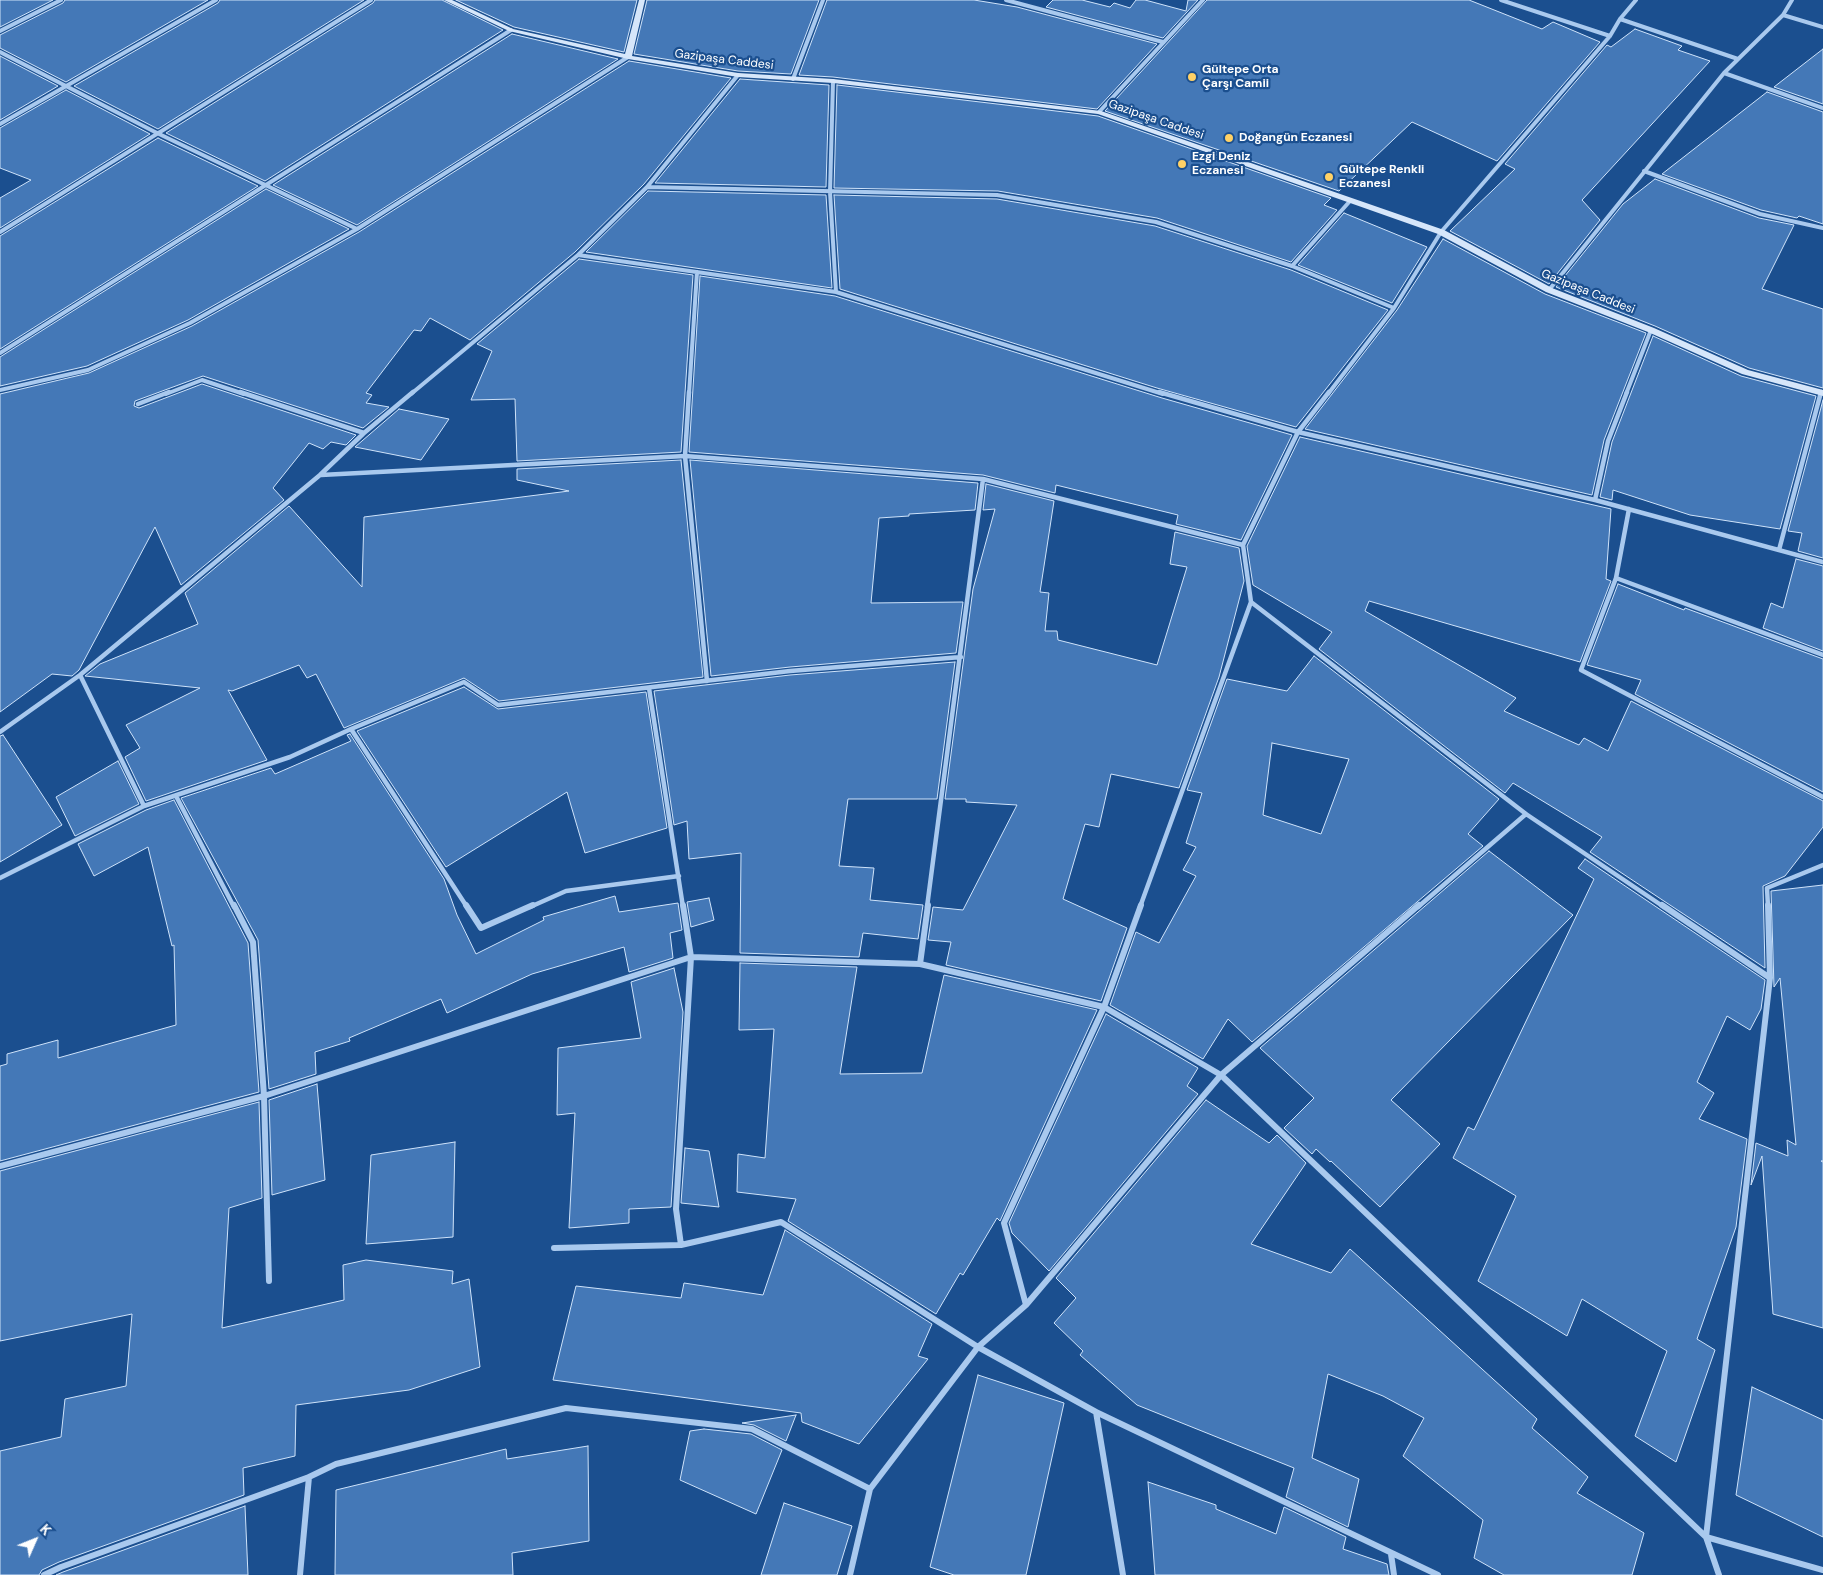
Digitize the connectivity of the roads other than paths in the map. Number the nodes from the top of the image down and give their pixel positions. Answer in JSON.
{"nodes":[{"id":1,"x":62,"y":0,"type":"edge"},
{"id":2,"x":216,"y":0,"type":"edge"},
{"id":3,"x":371,"y":0,"type":"edge"},
{"id":4,"x":447,"y":0,"type":"edge"},
{"id":5,"x":642,"y":0,"type":"edge"},
{"id":6,"x":823,"y":0,"type":"edge"},
{"id":7,"x":1006,"y":0,"type":"edge"},
{"id":8,"x":1030,"y":0,"type":"edge"},
{"id":9,"x":1203,"y":0,"type":"edge"},
{"id":10,"x":1501,"y":0,"type":"edge"},
{"id":11,"x":1636,"y":0,"type":"edge"},
{"id":12,"x":1792,"y":0,"type":"edge"},
{"id":13,"x":1026,"y":5,"type":"junction"},
{"id":14,"x":1783,"y":15,"type":"junction"},
{"id":15,"x":1620,"y":19,"type":"junction"},
{"id":16,"x":1823,"y":27,"type":"edge"},
{"id":17,"x":511,"y":30,"type":"junction"},
{"id":18,"x":0,"y":32,"type":"edge"},
{"id":19,"x":1610,"y":36,"type":"junction"},
{"id":20,"x":1163,"y":42,"type":"junction"},
{"id":21,"x":0,"y":52,"type":"edge"},
{"id":22,"x":628,"y":57,"type":"junction"},
{"id":23,"x":1738,"y":59,"type":"junction"},
{"id":24,"x":1724,"y":73,"type":"junction"},
{"id":25,"x":738,"y":75,"type":"junction"},
{"id":26,"x":792,"y":79,"type":"junction"},
{"id":27,"x":832,"y":81,"type":"junction"},
{"id":28,"x":68,"y":85,"type":"junction"},
{"id":29,"x":1823,"y":108,"type":"edge"},
{"id":30,"x":1100,"y":112,"type":"junction"},
{"id":31,"x":0,"y":124,"type":"edge"},
{"id":32,"x":157,"y":133,"type":"junction"},
{"id":33,"x":1644,"y":171,"type":"junction"},
{"id":34,"x":267,"y":185,"type":"junction"},
{"id":35,"x":647,"y":187,"type":"junction"},
{"id":36,"x":830,"y":192,"type":"junction"},
{"id":37,"x":1350,"y":201,"type":"junction"},
{"id":38,"x":1823,"y":228,"type":"edge"},
{"id":39,"x":357,"y":229,"type":"junction"},
{"id":40,"x":0,"y":232,"type":"edge"},
{"id":41,"x":1441,"y":232,"type":"junction"},
{"id":42,"x":578,"y":255,"type":"junction"},
{"id":43,"x":1292,"y":266,"type":"junction"},
{"id":44,"x":697,"y":272,"type":"junction"},
{"id":45,"x":1549,"y":290,"type":"junction"},
{"id":46,"x":836,"y":292,"type":"junction"},
{"id":47,"x":1394,"y":308,"type":"junction"},
{"id":48,"x":1651,"y":330,"type":"junction"},
{"id":49,"x":0,"y":353,"type":"edge"},
{"id":50,"x":0,"y":390,"type":"edge"},
{"id":51,"x":1822,"y":393,"type":"edge"},
{"id":52,"x":138,"y":404,"type":"dead end"},
{"id":53,"x":1298,"y":432,"type":"junction"},
{"id":54,"x":364,"y":433,"type":"junction"},
{"id":55,"x":685,"y":456,"type":"junction"},
{"id":56,"x":320,"y":475,"type":"junction"},
{"id":57,"x":983,"y":479,"type":"junction"},
{"id":58,"x":1595,"y":500,"type":"junction"},
{"id":59,"x":1629,"y":509,"type":"junction"},
{"id":60,"x":1242,"y":545,"type":"junction"},
{"id":61,"x":1779,"y":550,"type":"junction"},
{"id":62,"x":1823,"y":562,"type":"edge"},
{"id":63,"x":1616,"y":578,"type":"junction"},
{"id":64,"x":1251,"y":602,"type":"junction"},
{"id":65,"x":1823,"y":655,"type":"edge"},
{"id":66,"x":961,"y":657,"type":"junction"},
{"id":67,"x":80,"y":675,"type":"junction"},
{"id":68,"x":707,"y":682,"type":"junction"},
{"id":69,"x":650,"y":688,"type":"junction"},
{"id":70,"x":351,"y":729,"type":"junction"},
{"id":71,"x":0,"y":732,"type":"edge"},
{"id":72,"x":176,"y":796,"type":"junction"},
{"id":73,"x":1823,"y":797,"type":"edge"},
{"id":74,"x":144,"y":806,"type":"junction"},
{"id":75,"x":1526,"y":814,"type":"junction"},
{"id":76,"x":1823,"y":865,"type":"edge"},
{"id":77,"x":679,"y":876,"type":"junction"},
{"id":78,"x":0,"y":878,"type":"edge"},
{"id":79,"x":691,"y":957,"type":"junction"},
{"id":80,"x":920,"y":964,"type":"junction"},
{"id":81,"x":1770,"y":978,"type":"junction"},
{"id":82,"x":1104,"y":1007,"type":"junction"},
{"id":83,"x":1221,"y":1075,"type":"junction"},
{"id":84,"x":264,"y":1096,"type":"junction"},
{"id":85,"x":0,"y":1166,"type":"edge"},
{"id":86,"x":681,"y":1245,"type":"junction"},
{"id":87,"x":554,"y":1248,"type":"dead end"},
{"id":88,"x":269,"y":1281,"type":"dead end"},
{"id":89,"x":1026,"y":1305,"type":"junction"},
{"id":90,"x":978,"y":1347,"type":"junction"},
{"id":91,"x":1096,"y":1412,"type":"junction"},
{"id":92,"x":309,"y":1477,"type":"junction"},
{"id":93,"x":870,"y":1489,"type":"junction"},
{"id":94,"x":1706,"y":1537,"type":"junction"},
{"id":95,"x":1391,"y":1554,"type":"junction"},
{"id":96,"x":1823,"y":1570,"type":"edge"},
{"id":97,"x":44,"y":1575,"type":"edge"},
{"id":98,"x":300,"y":1575,"type":"edge"},
{"id":99,"x":850,"y":1575,"type":"edge"},
{"id":100,"x":1123,"y":1575,"type":"edge"},
{"id":101,"x":1394,"y":1575,"type":"edge"},
{"id":102,"x":1438,"y":1575,"type":"edge"},
{"id":103,"x":1719,"y":1575,"type":"edge"}],
"edges":[{"from":1,"to":18,"type":"street"},
{"from":2,"to":28,"type":"street"},
{"from":3,"to":32,"type":"street"},
{"from":4,"to":17,"type":"street","name":"Gazipaşa Caddesi"},
{"from":5,"to":22,"type":"street"},
{"from":6,"to":26,"type":"street"},
{"from":7,"to":13,"type":"street"},
{"from":8,"to":13,"type":"street"},
{"from":9,"to":20,"type":"street"},
{"from":10,"to":19,"type":"street"},
{"from":11,"to":15,"type":"street"},
{"from":12,"to":14,"type":"street"},
{"from":13,"to":20,"type":"street"},
{"from":14,"to":16,"type":"street"},
{"from":14,"to":23,"type":"street"},
{"from":15,"to":19,"type":"street"},
{"from":15,"to":23,"type":"street"},
{"from":17,"to":22,"type":"street","name":"Gazipaşa Caddesi"},
{"from":17,"to":34,"type":"street"},
{"from":19,"to":41,"type":"street"},
{"from":20,"to":30,"type":"street"},
{"from":21,"to":28,"type":"street"},
{"from":22,"to":25,"type":"street","name":"Gazipaşa Caddesi"},
{"from":22,"to":39,"type":"street"},
{"from":23,"to":24,"type":"street"},
{"from":24,"to":29,"type":"street"},
{"from":24,"to":33,"type":"street"},
{"from":25,"to":26,"type":"street","name":"Gazipaşa Caddesi"},
{"from":25,"to":35,"type":"street"},
{"from":26,"to":27,"type":"street","name":"Gazipaşa Caddesi"},
{"from":27,"to":30,"type":"street","name":"Gazipaşa Caddesi"},
{"from":27,"to":36,"type":"street"},
{"from":28,"to":31,"type":"street"},
{"from":28,"to":32,"type":"street"},
{"from":30,"to":37,"type":"street","name":"Gazipaşa Caddesi"},
{"from":32,"to":34,"type":"street"},
{"from":32,"to":40,"type":"street"},
{"from":33,"to":38,"type":"street"},
{"from":33,"to":45,"type":"street"},
{"from":34,"to":39,"type":"street"},
{"from":34,"to":49,"type":"street"},
{"from":35,"to":36,"type":"street"},
{"from":35,"to":42,"type":"street"},
{"from":36,"to":43,"type":"street"},
{"from":36,"to":46,"type":"street"},
{"from":37,"to":41,"type":"street","name":"Gazipaşa Caddesi"},
{"from":37,"to":43,"type":"street"},
{"from":39,"to":50,"type":"street"},
{"from":41,"to":45,"type":"street","name":"Gazipaşa Caddesi"},
{"from":41,"to":47,"type":"street"},
{"from":42,"to":44,"type":"street"},
{"from":42,"to":54,"type":"street"},
{"from":43,"to":47,"type":"street"},
{"from":44,"to":46,"type":"street"},
{"from":44,"to":55,"type":"street"},
{"from":45,"to":48,"type":"street","name":"Gazipaşa Caddesi"},
{"from":46,"to":53,"type":"street"},
{"from":47,"to":53,"type":"street"},
{"from":48,"to":51,"type":"street","name":"Gazipaşa Caddesi"},
{"from":48,"to":58,"type":"street"},
{"from":51,"to":61,"type":"street"},
{"from":52,"to":54,"type":"street"},
{"from":53,"to":58,"type":"street"},
{"from":53,"to":60,"type":"street"},
{"from":54,"to":56,"type":"street"},
{"from":55,"to":56,"type":"street"},
{"from":55,"to":57,"type":"street"},
{"from":55,"to":68,"type":"street"},
{"from":56,"to":67,"type":"street"},
{"from":57,"to":60,"type":"street"},
{"from":57,"to":66,"type":"street"},
{"from":58,"to":59,"type":"street"},
{"from":59,"to":61,"type":"street"},
{"from":59,"to":63,"type":"street"},
{"from":60,"to":64,"type":"street"},
{"from":61,"to":62,"type":"street"},
{"from":63,"to":65,"type":"street"},
{"from":63,"to":73,"type":"street"},
{"from":64,"to":75,"type":"street"},
{"from":64,"to":82,"type":"street"},
{"from":66,"to":68,"type":"street"},
{"from":66,"to":80,"type":"street"},
{"from":67,"to":71,"type":"street"},
{"from":67,"to":74,"type":"street"},
{"from":68,"to":69,"type":"street"},
{"from":69,"to":70,"type":"street"},
{"from":69,"to":77,"type":"street"},
{"from":70,"to":72,"type":"street"},
{"from":70,"to":77,"type":"street"},
{"from":72,"to":74,"type":"street"},
{"from":72,"to":84,"type":"street"},
{"from":74,"to":78,"type":"street"},
{"from":75,"to":81,"type":"street"},
{"from":75,"to":83,"type":"street"},
{"from":76,"to":81,"type":"street"},
{"from":77,"to":79,"type":"street"},
{"from":79,"to":80,"type":"street"},
{"from":79,"to":84,"type":"street"},
{"from":79,"to":86,"type":"street"},
{"from":80,"to":82,"type":"street"},
{"from":81,"to":94,"type":"street"},
{"from":82,"to":83,"type":"street"},
{"from":82,"to":89,"type":"street"},
{"from":83,"to":89,"type":"street"},
{"from":83,"to":94,"type":"street"},
{"from":84,"to":85,"type":"street"},
{"from":84,"to":88,"type":"street"},
{"from":86,"to":87,"type":"street"},
{"from":86,"to":90,"type":"street"},
{"from":89,"to":90,"type":"street"},
{"from":90,"to":91,"type":"street"},
{"from":90,"to":93,"type":"street"},
{"from":91,"to":95,"type":"street"},
{"from":91,"to":100,"type":"street"},
{"from":92,"to":93,"type":"street"},
{"from":92,"to":97,"type":"street"},
{"from":92,"to":98,"type":"street"},
{"from":93,"to":99,"type":"street"},
{"from":94,"to":96,"type":"street"},
{"from":94,"to":103,"type":"street"},
{"from":95,"to":101,"type":"street"},
{"from":95,"to":102,"type":"street"}]}
